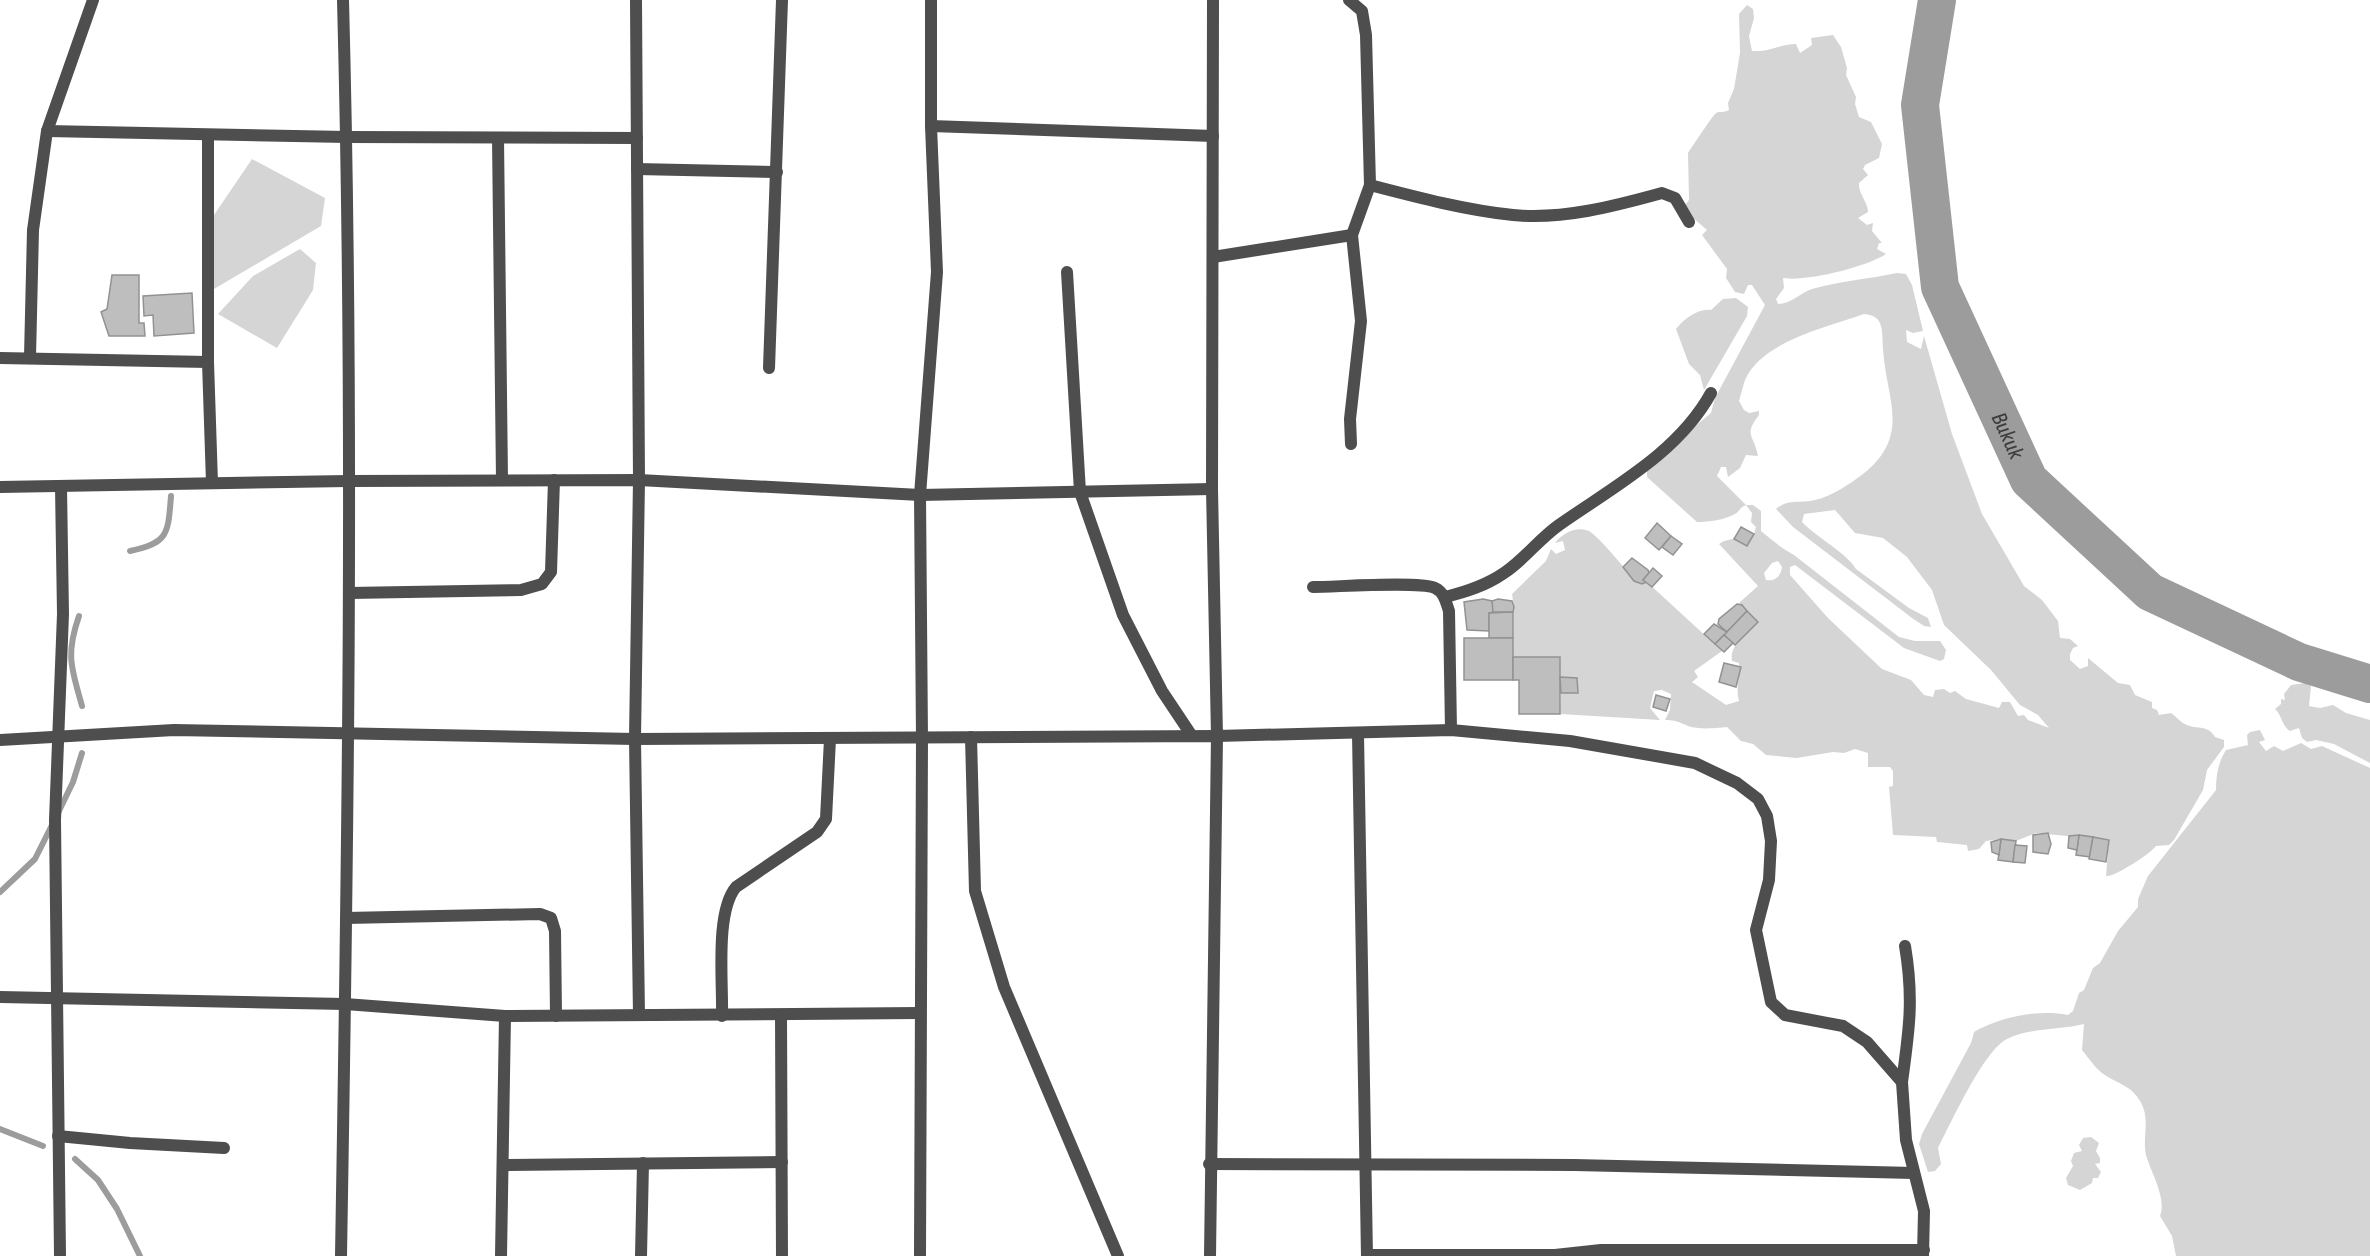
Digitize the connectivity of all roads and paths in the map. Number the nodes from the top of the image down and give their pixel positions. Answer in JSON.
{"nodes":[{"id":1,"x":93,"y":0,"type":"edge"},
{"id":2,"x":343,"y":0,"type":"edge"},
{"id":3,"x":636,"y":0,"type":"edge"},
{"id":4,"x":782,"y":0,"type":"edge"},
{"id":5,"x":931,"y":0,"type":"edge"},
{"id":6,"x":1214,"y":0,"type":"edge"},
{"id":7,"x":1349,"y":0,"type":"edge"},
{"id":8,"x":931,"y":126,"type":"junction"},
{"id":9,"x":47,"y":131,"type":"junction"},
{"id":10,"x":208,"y":135,"type":"junction"},
{"id":11,"x":1213,"y":136,"type":"junction"},
{"id":12,"x":347,"y":137,"type":"junction"},
{"id":13,"x":498,"y":138,"type":"junction"},
{"id":14,"x":637,"y":138,"type":"junction"},
{"id":15,"x":637,"y":169,"type":"junction"},
{"id":16,"x":777,"y":172,"type":"junction"},
{"id":17,"x":1370,"y":185,"type":"junction"},
{"id":18,"x":1689,"y":222,"type":"dead end"},
{"id":19,"x":1352,"y":235,"type":"junction"},
{"id":20,"x":1213,"y":256,"type":"junction"},
{"id":21,"x":1067,"y":272,"type":"dead end"},
{"id":22,"x":30,"y":357,"type":"junction"},
{"id":23,"x":0,"y":358,"type":"edge"},
{"id":24,"x":208,"y":362,"type":"junction"},
{"id":25,"x":769,"y":368,"type":"dead end"},
{"id":26,"x":1711,"y":393,"type":"dead end"},
{"id":27,"x":1351,"y":444,"type":"dead end"},
{"id":28,"x":502,"y":480,"type":"junction"},
{"id":29,"x":554,"y":480,"type":"junction"},
{"id":30,"x":639,"y":480,"type":"junction"},
{"id":31,"x":348,"y":481,"type":"junction"},
{"id":32,"x":212,"y":483,"type":"junction"},
{"id":33,"x":0,"y":487,"type":"edge"},
{"id":34,"x":61,"y":487,"type":"junction"},
{"id":35,"x":1212,"y":489,"type":"junction"},
{"id":36,"x":1080,"y":492,"type":"junction"},
{"id":37,"x":920,"y":495,"type":"junction"},
{"id":38,"x":1313,"y":587,"type":"dead end"},
{"id":39,"x":349,"y":593,"type":"junction"},
{"id":40,"x":1445,"y":597,"type":"junction"},
{"id":41,"x":1451,"y":730,"type":"junction"},
{"id":42,"x":1358,"y":734,"type":"junction"},
{"id":43,"x":348,"y":735,"type":"junction"},
{"id":44,"x":57,"y":736,"type":"junction"},
{"id":45,"x":1192,"y":736,"type":"junction"},
{"id":46,"x":1217,"y":736,"type":"junction"},
{"id":47,"x":971,"y":737,"type":"junction"},
{"id":48,"x":635,"y":739,"type":"junction"},
{"id":49,"x":830,"y":739,"type":"junction"},
{"id":50,"x":922,"y":739,"type":"junction"},
{"id":51,"x":0,"y":740,"type":"edge"},
{"id":52,"x":346,"y":918,"type":"junction"},
{"id":53,"x":1905,"y":946,"type":"dead end"},
{"id":54,"x":0,"y":997,"type":"edge"},
{"id":55,"x":56,"y":1000,"type":"junction"},
{"id":56,"x":345,"y":1004,"type":"junction"},
{"id":57,"x":920,"y":1013,"type":"junction"},
{"id":58,"x":639,"y":1015,"type":"junction"},
{"id":59,"x":505,"y":1016,"type":"junction"},
{"id":60,"x":556,"y":1016,"type":"junction"},
{"id":61,"x":722,"y":1016,"type":"junction"},
{"id":62,"x":781,"y":1016,"type":"junction"},
{"id":63,"x":1902,"y":1082,"type":"junction"},
{"id":64,"x":58,"y":1140,"type":"junction"},
{"id":65,"x":224,"y":1148,"type":"dead end"},
{"id":66,"x":782,"y":1162,"type":"junction"},
{"id":67,"x":643,"y":1163,"type":"junction"},
{"id":68,"x":503,"y":1164,"type":"junction"},
{"id":69,"x":1209,"y":1164,"type":"junction"},
{"id":70,"x":1366,"y":1166,"type":"junction"},
{"id":71,"x":1914,"y":1173,"type":"junction"},
{"id":72,"x":1923,"y":1253,"type":"edge"},
{"id":73,"x":1367,"y":1255,"type":"edge"},
{"id":74,"x":60,"y":1256,"type":"edge"},
{"id":75,"x":341,"y":1256,"type":"edge"},
{"id":76,"x":501,"y":1256,"type":"edge"},
{"id":77,"x":640,"y":1256,"type":"edge"},
{"id":78,"x":782,"y":1256,"type":"edge"},
{"id":79,"x":920,"y":1256,"type":"edge"},
{"id":80,"x":1118,"y":1256,"type":"edge"},
{"id":81,"x":1210,"y":1256,"type":"edge"}],
"edges":[{"from":1,"to":9,"type":"street"},
{"from":2,"to":12,"type":"street"},
{"from":3,"to":14,"type":"street"},
{"from":4,"to":16,"type":"street"},
{"from":5,"to":8,"type":"street"},
{"from":6,"to":11,"type":"street"},
{"from":7,"to":17,"type":"street"},
{"from":8,"to":11,"type":"street"},
{"from":8,"to":37,"type":"street"},
{"from":9,"to":10,"type":"street"},
{"from":9,"to":22,"type":"street"},
{"from":10,"to":12,"type":"street"},
{"from":10,"to":24,"type":"street"},
{"from":11,"to":20,"type":"street"},
{"from":12,"to":13,"type":"street"},
{"from":12,"to":31,"type":"street"},
{"from":13,"to":14,"type":"street"},
{"from":13,"to":28,"type":"street"},
{"from":14,"to":15,"type":"street"},
{"from":15,"to":16,"type":"street"},
{"from":15,"to":30,"type":"street"},
{"from":16,"to":25,"type":"street"},
{"from":17,"to":18,"type":"street"},
{"from":17,"to":19,"type":"street"},
{"from":19,"to":20,"type":"street"},
{"from":19,"to":27,"type":"street"},
{"from":20,"to":35,"type":"street"},
{"from":21,"to":36,"type":"street"},
{"from":22,"to":23,"type":"street"},
{"from":22,"to":24,"type":"street"},
{"from":24,"to":32,"type":"street"},
{"from":26,"to":40,"type":"street"},
{"from":28,"to":29,"type":"street"},
{"from":28,"to":31,"type":"street"},
{"from":29,"to":30,"type":"street"},
{"from":29,"to":39,"type":"street"},
{"from":30,"to":37,"type":"street"},
{"from":30,"to":48,"type":"street"},
{"from":31,"to":32,"type":"street"},
{"from":31,"to":39,"type":"street"},
{"from":32,"to":34,"type":"street"},
{"from":33,"to":34,"type":"street"},
{"from":34,"to":44,"type":"street"},
{"from":35,"to":36,"type":"street"},
{"from":35,"to":46,"type":"street"},
{"from":36,"to":37,"type":"street"},
{"from":36,"to":45,"type":"street"},
{"from":37,"to":50,"type":"street"},
{"from":38,"to":40,"type":"street"},
{"from":39,"to":43,"type":"street"},
{"from":40,"to":41,"type":"street"},
{"from":41,"to":42,"type":"street"},
{"from":41,"to":63,"type":"street"},
{"from":42,"to":46,"type":"street"},
{"from":42,"to":70,"type":"street"},
{"from":43,"to":44,"type":"street"},
{"from":43,"to":48,"type":"street"},
{"from":43,"to":52,"type":"street"},
{"from":44,"to":51,"type":"street"},
{"from":44,"to":55,"type":"street"},
{"from":45,"to":46,"type":"street"},
{"from":45,"to":47,"type":"street"},
{"from":46,"to":69,"type":"street"},
{"from":47,"to":50,"type":"street"},
{"from":47,"to":80,"type":"street"},
{"from":48,"to":49,"type":"street"},
{"from":48,"to":58,"type":"street"},
{"from":49,"to":50,"type":"street"},
{"from":49,"to":61,"type":"street"},
{"from":50,"to":57,"type":"street"},
{"from":52,"to":56,"type":"street"},
{"from":52,"to":60,"type":"street"},
{"from":53,"to":63,"type":"street"},
{"from":54,"to":55,"type":"street"},
{"from":55,"to":56,"type":"street"},
{"from":55,"to":64,"type":"street"},
{"from":56,"to":59,"type":"street"},
{"from":56,"to":75,"type":"street"},
{"from":57,"to":62,"type":"street"},
{"from":57,"to":79,"type":"street"},
{"from":58,"to":60,"type":"street"},
{"from":58,"to":61,"type":"street"},
{"from":59,"to":60,"type":"street"},
{"from":59,"to":68,"type":"street"},
{"from":61,"to":62,"type":"street"},
{"from":62,"to":66,"type":"street"},
{"from":63,"to":71,"type":"street"},
{"from":64,"to":65,"type":"street"},
{"from":64,"to":74,"type":"street"},
{"from":66,"to":67,"type":"street"},
{"from":66,"to":78,"type":"street"},
{"from":67,"to":68,"type":"street"},
{"from":67,"to":77,"type":"street"},
{"from":68,"to":76,"type":"street"},
{"from":69,"to":70,"type":"street"},
{"from":69,"to":81,"type":"street"},
{"from":70,"to":71,"type":"street"},
{"from":70,"to":73,"type":"street"},
{"from":71,"to":72,"type":"street"},
{"from":72,"to":73,"type":"street"}]}
